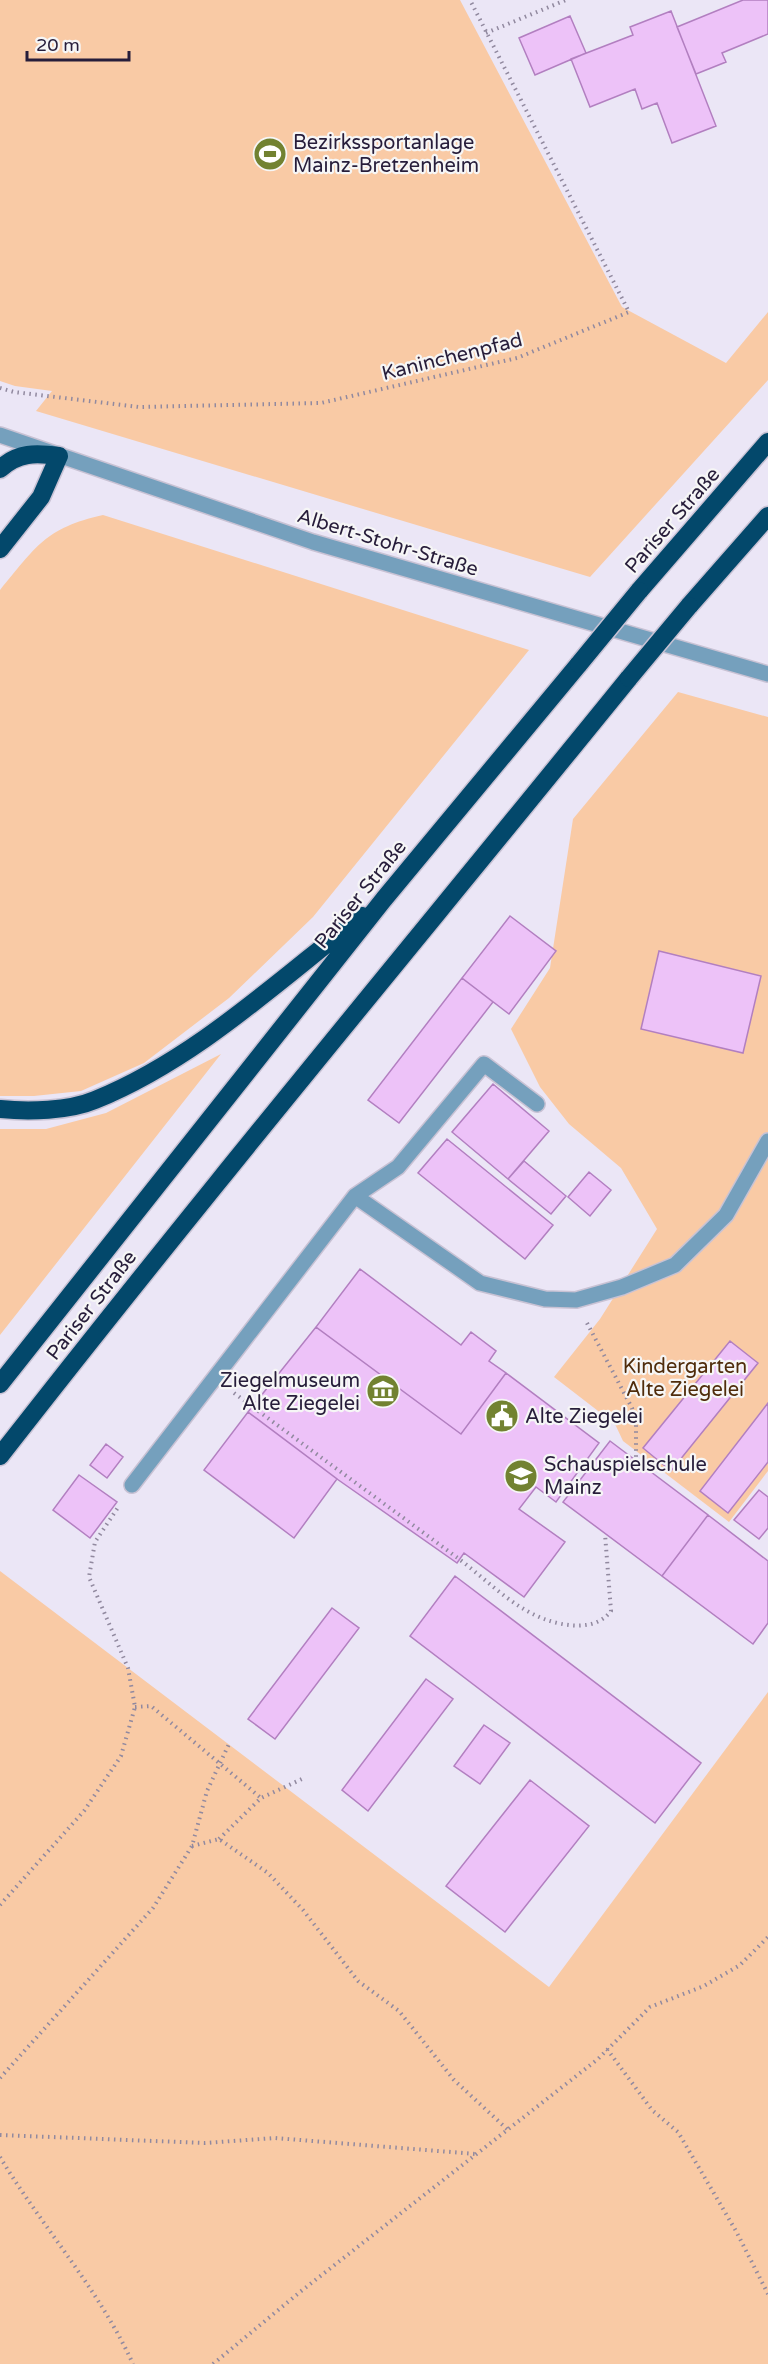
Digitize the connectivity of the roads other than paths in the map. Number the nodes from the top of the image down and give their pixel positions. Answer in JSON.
{"nodes":[{"id":1,"x":0,"y":435,"type":"edge"},
{"id":2,"x":768,"y":442,"type":"edge"},
{"id":3,"x":59,"y":456,"type":"junction"},
{"id":4,"x":0,"y":469,"type":"edge"},
{"id":5,"x":768,"y":516,"type":"edge"},
{"id":6,"x":0,"y":549,"type":"edge"},
{"id":7,"x":768,"y":674,"type":"edge"},
{"id":8,"x":384,"y":899,"type":"junction"},
{"id":9,"x":537,"y":1104,"type":"dead end"},
{"id":10,"x":0,"y":1109,"type":"edge"},
{"id":11,"x":768,"y":1141,"type":"edge"},
{"id":12,"x":355,"y":1196,"type":"junction"},
{"id":13,"x":0,"y":1384,"type":"edge"},
{"id":14,"x":0,"y":1456,"type":"edge"},
{"id":15,"x":132,"y":1485,"type":"road end"}],
"edges":[{"from":1,"to":3,"type":"street","name":"Albert-Stohr-Straße"},
{"from":2,"to":8,"type":"highway","name":"Pariser Straße","bridge":true},
{"from":3,"to":4,"type":"highway"},
{"from":3,"to":6,"type":"highway"},
{"from":3,"to":7,"type":"street","name":"Albert-Stohr-Straße"},
{"from":5,"to":14,"type":"highway","name":"Pariser Straße","bridge":true},
{"from":8,"to":10,"type":"highway"},
{"from":8,"to":13,"type":"highway","name":"Pariser Straße"},
{"from":9,"to":12,"type":"street"},
{"from":11,"to":12,"type":"street"},
{"from":12,"to":15,"type":"street"}]}
